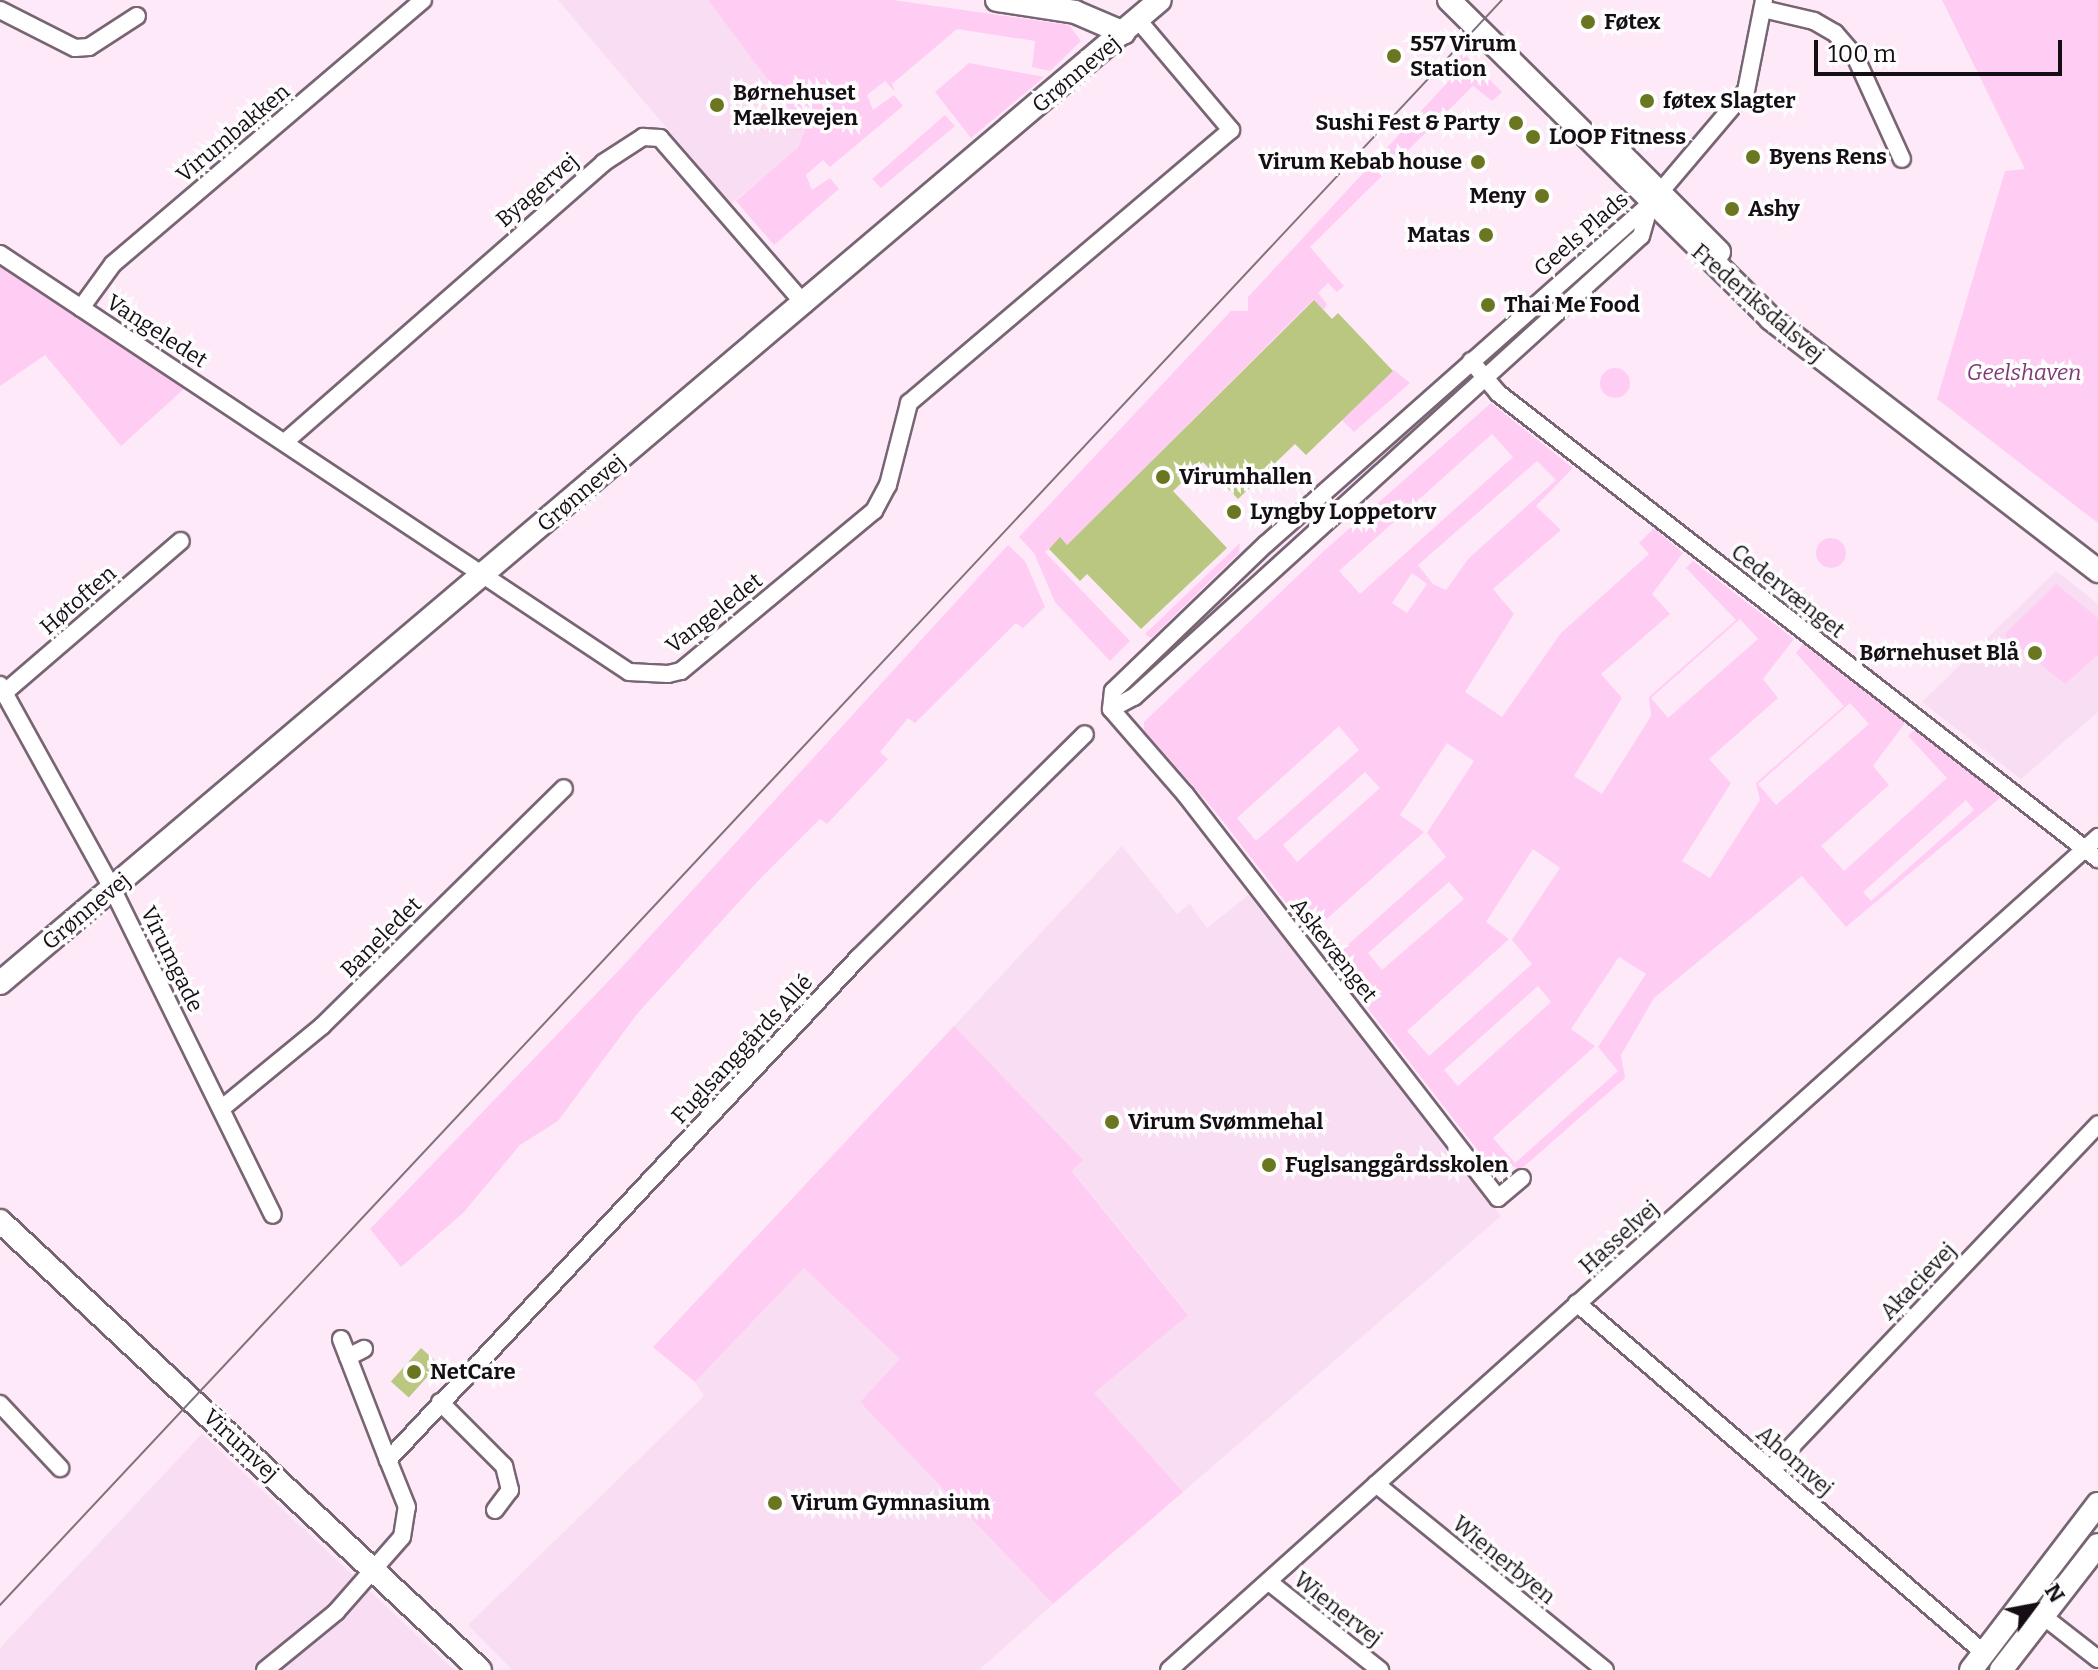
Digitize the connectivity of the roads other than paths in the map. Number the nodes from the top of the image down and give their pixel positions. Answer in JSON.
{"nodes":[{"id":1,"x":423,"y":0,"type":"edge"},
{"id":2,"x":997,"y":0,"type":"edge"},
{"id":3,"x":1160,"y":0,"type":"edge"},
{"id":4,"x":1449,"y":0,"type":"edge"},
{"id":5,"x":1465,"y":0,"type":"edge"},
{"id":6,"x":1763,"y":4,"type":"edge"},
{"id":7,"x":0,"y":10,"type":"edge"},
{"id":8,"x":137,"y":16,"type":"dead end"},
{"id":9,"x":1131,"y":27,"type":"junction"},
{"id":10,"x":1902,"y":159,"type":"dead end"},
{"id":11,"x":1655,"y":198,"type":"junction"},
{"id":12,"x":0,"y":254,"type":"edge"},
{"id":13,"x":805,"y":305,"type":"junction"},
{"id":14,"x":81,"y":308,"type":"junction"},
{"id":15,"x":1471,"y":361,"type":"junction"},
{"id":16,"x":1484,"y":377,"type":"junction"},
{"id":17,"x":286,"y":441,"type":"junction"},
{"id":18,"x":181,"y":541,"type":"dead end"},
{"id":19,"x":2098,"y":554,"type":"edge"},
{"id":20,"x":2098,"y":571,"type":"edge"},
{"id":21,"x":486,"y":574,"type":"junction"},
{"id":22,"x":2,"y":689,"type":"edge"},
{"id":23,"x":1111,"y":709,"type":"junction"},
{"id":24,"x":1085,"y":734,"type":"dead end"},
{"id":25,"x":564,"y":788,"type":"dead end"},
{"id":26,"x":2098,"y":837,"type":"edge"},
{"id":27,"x":2092,"y":854,"type":"edge"},
{"id":28,"x":112,"y":888,"type":"junction"},
{"id":29,"x":0,"y":983,"type":"edge"},
{"id":30,"x":221,"y":1109,"type":"junction"},
{"id":31,"x":2098,"y":1124,"type":"edge"},
{"id":32,"x":1522,"y":1178,"type":"dead end"},
{"id":33,"x":273,"y":1215,"type":"dead end"},
{"id":34,"x":0,"y":1221,"type":"edge"},
{"id":35,"x":1577,"y":1303,"type":"junction"},
{"id":36,"x":341,"y":1339,"type":"dead end"},
{"id":37,"x":364,"y":1349,"type":"dead end"},
{"id":38,"x":348,"y":1357,"type":"junction"},
{"id":39,"x":440,"y":1402,"type":"junction"},
{"id":40,"x":0,"y":1404,"type":"edge"},
{"id":41,"x":388,"y":1460,"type":"junction"},
{"id":42,"x":60,"y":1468,"type":"dead end"},
{"id":43,"x":1770,"y":1469,"type":"junction"},
{"id":44,"x":1376,"y":1484,"type":"junction"},
{"id":45,"x":2098,"y":1504,"type":"edge"},
{"id":46,"x":495,"y":1510,"type":"dead end"},
{"id":47,"x":2098,"y":1545,"type":"edge"},
{"id":48,"x":375,"y":1569,"type":"junction"},
{"id":49,"x":1269,"y":1582,"type":"junction"},
{"id":50,"x":2043,"y":1616,"type":"junction"},
{"id":51,"x":2098,"y":1659,"type":"edge"},
{"id":52,"x":1977,"y":1662,"type":"edge"},
{"id":53,"x":265,"y":1670,"type":"edge"},
{"id":54,"x":480,"y":1670,"type":"edge"},
{"id":55,"x":1169,"y":1670,"type":"edge"},
{"id":56,"x":1380,"y":1670,"type":"edge"},
{"id":57,"x":1605,"y":1670,"type":"edge"},
{"id":58,"x":2001,"y":1670,"type":"edge"}],
"edges":[{"from":1,"to":14,"type":"street","name":"Virumbakken"},
{"from":2,"to":9,"type":"street"},
{"from":3,"to":9,"type":"street","name":"Grønnevej"},
{"from":4,"to":11,"type":"street","name":"Frederiksdalsvej"},
{"from":5,"to":11,"type":"street","name":"Frederiksdalsvej"},
{"from":6,"to":10,"type":"street"},
{"from":6,"to":11,"type":"street"},
{"from":7,"to":8,"type":"street"},
{"from":9,"to":13,"type":"street","name":"Grønnevej"},
{"from":9,"to":21,"type":"street","name":"Vangeledet"},
{"from":11,"to":15,"type":"street","name":"Geels Plads"},
{"from":11,"to":16,"type":"street","name":"Geels Plads"},
{"from":11,"to":19,"type":"street","name":"Frederiksdalsvej"},
{"from":11,"to":20,"type":"street","name":"Frederiksdalsvej"},
{"from":12,"to":14,"type":"street","name":"Vangeledet"},
{"from":13,"to":17,"type":"street","name":"Byagervej"},
{"from":13,"to":21,"type":"street","name":"Grønnevej"},
{"from":14,"to":17,"type":"street","name":"Vangeledet"},
{"from":15,"to":16,"type":"street","name":"Cedervænget"},
{"from":15,"to":23,"type":"street","name":"Geels Plads"},
{"from":16,"to":23,"type":"street","name":"Geels Plads"},
{"from":16,"to":27,"type":"street","name":"Cedervænget"},
{"from":17,"to":21,"type":"street","name":"Vangeledet"},
{"from":18,"to":22,"type":"street","name":"Høtoften"},
{"from":21,"to":28,"type":"street","name":"Grønnevej"},
{"from":22,"to":28,"type":"street","name":"Virumgade"},
{"from":23,"to":32,"type":"street","name":"Askevænget"},
{"from":24,"to":39,"type":"street","name":"Fuglsanggårds Allé"},
{"from":25,"to":30,"type":"street","name":"Baneledet"},
{"from":26,"to":27,"type":"street","name":"Hasselvej"},
{"from":27,"to":35,"type":"street","name":"Hasselvej"},
{"from":28,"to":29,"type":"street","name":"Grønnevej"},
{"from":28,"to":30,"type":"street","name":"Virumgade"},
{"from":30,"to":33,"type":"street","name":"Virumgade"},
{"from":31,"to":43,"type":"street","name":"Akacievej"},
{"from":34,"to":48,"type":"street","name":"Virumvej"},
{"from":35,"to":43,"type":"street","name":"Ahornvej"},
{"from":35,"to":44,"type":"street","name":"Hasselvej"},
{"from":36,"to":38,"type":"street"},
{"from":37,"to":38,"type":"street"},
{"from":38,"to":41,"type":"street"},
{"from":39,"to":41,"type":"street","name":"Fuglsanggårds Allé"},
{"from":39,"to":46,"type":"street"},
{"from":40,"to":42,"type":"street"},
{"from":41,"to":48,"type":"street"},
{"from":43,"to":52,"type":"street","name":"Ahornvej"},
{"from":44,"to":49,"type":"street","name":"Hasselvej"},
{"from":44,"to":57,"type":"street","name":"Wienerbyen"},
{"from":45,"to":52,"type":"street"},
{"from":47,"to":50,"type":"street"},
{"from":48,"to":53,"type":"street"},
{"from":48,"to":54,"type":"street","name":"Virumvej"},
{"from":49,"to":55,"type":"street","name":"Hasselvej"},
{"from":49,"to":56,"type":"street","name":"Wienervej"},
{"from":50,"to":51,"type":"street"},
{"from":50,"to":58,"type":"street"}]}
